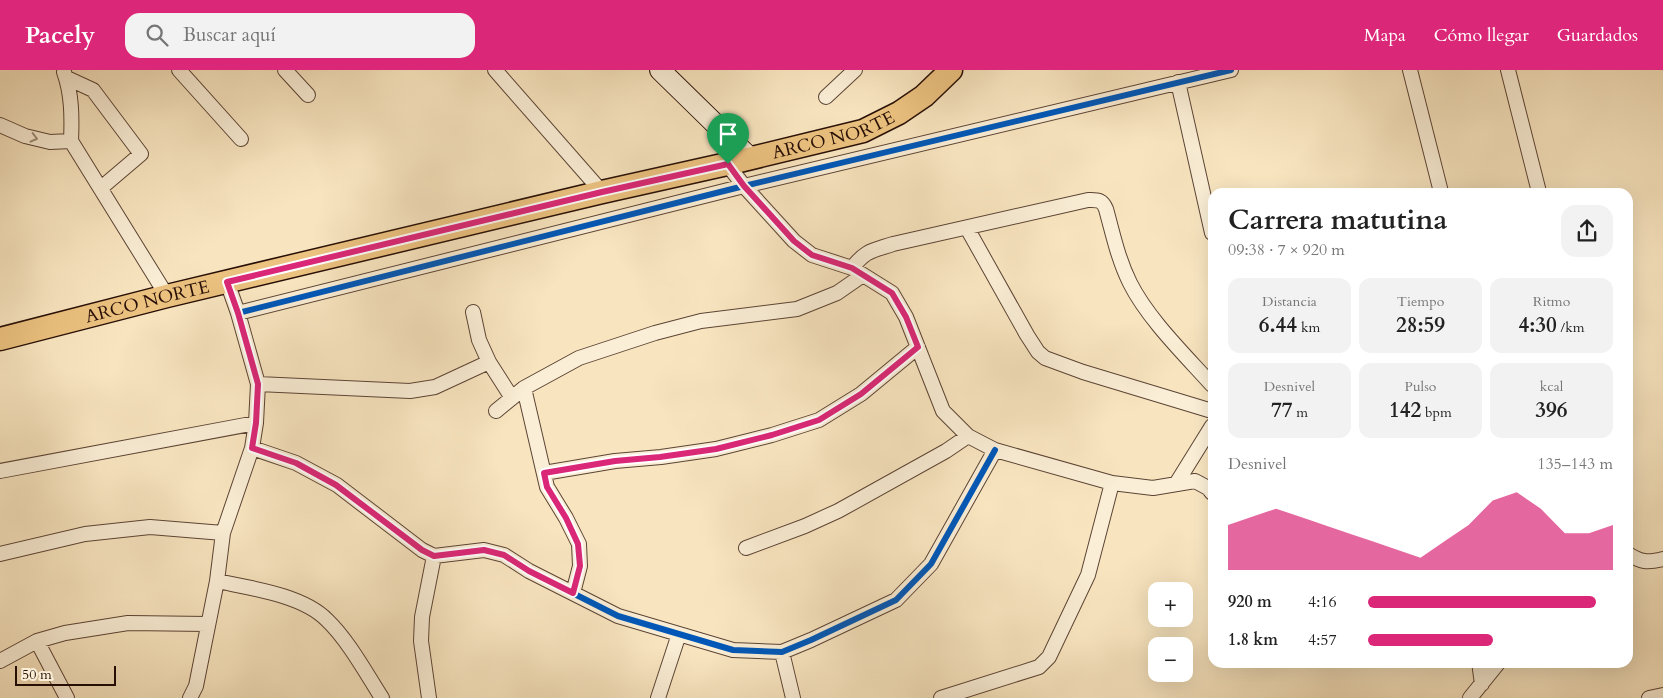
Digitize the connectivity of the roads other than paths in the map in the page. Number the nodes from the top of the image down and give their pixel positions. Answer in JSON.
{"nodes":[{"id":1,"x":178,"y":70,"type":"edge"},
{"id":2,"x":285,"y":70,"type":"edge"},
{"id":3,"x":495,"y":70,"type":"edge"},
{"id":4,"x":660,"y":70,"type":"edge"},
{"id":5,"x":855,"y":70,"type":"edge"},
{"id":6,"x":952,"y":70,"type":"edge"},
{"id":7,"x":1232,"y":70,"type":"edge"},
{"id":8,"x":1410,"y":70,"type":"edge"},
{"id":9,"x":1508,"y":70,"type":"edge"},
{"id":10,"x":65,"y":74,"type":"edge"},
{"id":11,"x":1178,"y":82,"type":"junction"},
{"id":12,"x":308,"y":96,"type":"dead end"},
{"id":13,"x":826,"y":97,"type":"dead end"},
{"id":14,"x":0,"y":125,"type":"edge"},
{"id":15,"x":241,"y":139,"type":"dead end"},
{"id":16,"x":71,"y":141,"type":"junction"},
{"id":17,"x":750,"y":158,"type":"junction"},
{"id":18,"x":728,"y":164,"type":"junction"},
{"id":19,"x":744,"y":186,"type":"junction"},
{"id":20,"x":101,"y":188,"type":"junction"},
{"id":21,"x":1440,"y":188,"type":"edge"},
{"id":22,"x":1538,"y":188,"type":"edge"},
{"id":23,"x":602,"y":192,"type":"junction"},
{"id":24,"x":1208,"y":215,"type":"edge"},
{"id":25,"x":967,"y":228,"type":"junction"},
{"id":26,"x":858,"y":272,"type":"junction"},
{"id":27,"x":227,"y":282,"type":"junction"},
{"id":28,"x":167,"y":296,"type":"junction"},
{"id":29,"x":473,"y":312,"type":"dead end"},
{"id":30,"x":238,"y":313,"type":"junction"},
{"id":31,"x":0,"y":339,"type":"edge"},
{"id":32,"x":918,"y":347,"type":"junction"},
{"id":33,"x":489,"y":362,"type":"junction"},
{"id":34,"x":1208,"y":380,"type":"edge"},
{"id":35,"x":258,"y":384,"type":"junction"},
{"id":36,"x":524,"y":388,"type":"junction"},
{"id":37,"x":512,"y":398,"type":"junction"},
{"id":38,"x":1208,"y":410,"type":"edge"},
{"id":39,"x":496,"y":411,"type":"dead end"},
{"id":40,"x":256,"y":423,"type":"junction"},
{"id":41,"x":1208,"y":432,"type":"edge"},
{"id":42,"x":968,"y":436,"type":"junction"},
{"id":43,"x":252,"y":448,"type":"junction"},
{"id":44,"x":995,"y":450,"type":"junction"},
{"id":45,"x":0,"y":471,"type":"edge"},
{"id":46,"x":544,"y":473,"type":"junction"},
{"id":47,"x":1112,"y":483,"type":"junction"},
{"id":48,"x":1176,"y":484,"type":"junction"},
{"id":49,"x":1208,"y":488,"type":"edge"},
{"id":50,"x":223,"y":533,"type":"junction"},
{"id":51,"x":746,"y":548,"type":"dead end"},
{"id":52,"x":0,"y":554,"type":"edge"},
{"id":53,"x":434,"y":556,"type":"junction"},
{"id":54,"x":1633,"y":557,"type":"edge"},
{"id":55,"x":1663,"y":559,"type":"edge"},
{"id":56,"x":217,"y":581,"type":"junction"},
{"id":57,"x":573,"y":593,"type":"junction"},
{"id":58,"x":208,"y":624,"type":"junction"},
{"id":59,"x":679,"y":634,"type":"junction"},
{"id":60,"x":37,"y":641,"type":"junction"},
{"id":61,"x":782,"y":652,"type":"junction"},
{"id":62,"x":0,"y":661,"type":"edge"},
{"id":63,"x":1480,"y":668,"type":"edge"},
{"id":64,"x":1494,"y":668,"type":"edge"},
{"id":65,"x":1482,"y":684,"type":"junction"},
{"id":66,"x":1663,"y":695,"type":"edge"},
{"id":67,"x":66,"y":698,"type":"edge"},
{"id":68,"x":190,"y":698,"type":"edge"},
{"id":69,"x":382,"y":698,"type":"edge"},
{"id":70,"x":429,"y":698,"type":"edge"},
{"id":71,"x":658,"y":698,"type":"edge"},
{"id":72,"x":793,"y":698,"type":"edge"},
{"id":73,"x":941,"y":698,"type":"edge"},
{"id":74,"x":1470,"y":698,"type":"edge"},
{"id":75,"x":1649,"y":698,"type":"edge"}],
"edges":[{"from":1,"to":15,"type":"street"},
{"from":2,"to":12,"type":"street"},
{"from":3,"to":23,"type":"street"},
{"from":4,"to":17,"type":"main road"},
{"from":5,"to":13,"type":"street"},
{"from":6,"to":17,"type":"main road","name":"ARCO NORTE"},
{"from":7,"to":11,"type":"street"},
{"from":8,"to":21,"type":"street"},
{"from":9,"to":22,"type":"street"},
{"from":10,"to":16,"type":"street"},
{"from":10,"to":20,"type":"street"},
{"from":11,"to":19,"type":"street"},
{"from":11,"to":24,"type":"street"},
{"from":14,"to":16,"type":"street","one_way":true},
{"from":16,"to":20,"type":"street"},
{"from":17,"to":18,"type":"main road","name":"ARCO NORTE"},
{"from":18,"to":19,"type":"street"},
{"from":18,"to":23,"type":"main road","name":"ARCO NORTE"},
{"from":19,"to":26,"type":"street"},
{"from":19,"to":30,"type":"street"},
{"from":20,"to":28,"type":"street"},
{"from":23,"to":27,"type":"main road","name":"ARCO NORTE"},
{"from":25,"to":26,"type":"street"},
{"from":25,"to":34,"type":"street"},
{"from":25,"to":38,"type":"street"},
{"from":26,"to":32,"type":"street"},
{"from":26,"to":36,"type":"street"},
{"from":27,"to":28,"type":"main road","name":"ARCO NORTE"},
{"from":27,"to":30,"type":"street"},
{"from":28,"to":31,"type":"main road","name":"ARCO NORTE"},
{"from":29,"to":33,"type":"street"},
{"from":30,"to":35,"type":"street"},
{"from":32,"to":42,"type":"street"},
{"from":32,"to":46,"type":"street"},
{"from":33,"to":35,"type":"street"},
{"from":33,"to":37,"type":"street"},
{"from":35,"to":40,"type":"street"},
{"from":36,"to":37,"type":"street"},
{"from":36,"to":46,"type":"street"},
{"from":37,"to":39,"type":"street"},
{"from":40,"to":43,"type":"street"},
{"from":40,"to":45,"type":"street"},
{"from":41,"to":48,"type":"street"},
{"from":42,"to":44,"type":"street"},
{"from":42,"to":51,"type":"street"},
{"from":43,"to":50,"type":"street"},
{"from":43,"to":53,"type":"street"},
{"from":44,"to":47,"type":"street"},
{"from":44,"to":61,"type":"street"},
{"from":46,"to":57,"type":"street"},
{"from":47,"to":48,"type":"street"},
{"from":47,"to":73,"type":"street"},
{"from":48,"to":49,"type":"street"},
{"from":50,"to":52,"type":"street"},
{"from":50,"to":56,"type":"street"},
{"from":53,"to":57,"type":"street"},
{"from":53,"to":70,"type":"street"},
{"from":54,"to":55,"type":"street"},
{"from":56,"to":58,"type":"street"},
{"from":56,"to":69,"type":"street"},
{"from":57,"to":59,"type":"street"},
{"from":58,"to":60,"type":"street"},
{"from":58,"to":68,"type":"street"},
{"from":59,"to":61,"type":"street"},
{"from":59,"to":71,"type":"street"},
{"from":60,"to":62,"type":"street"},
{"from":60,"to":67,"type":"street"},
{"from":61,"to":72,"type":"street"},
{"from":63,"to":65,"type":"street"},
{"from":64,"to":65,"type":"street"},
{"from":65,"to":74,"type":"street"},
{"from":66,"to":75,"type":"street"}]}
